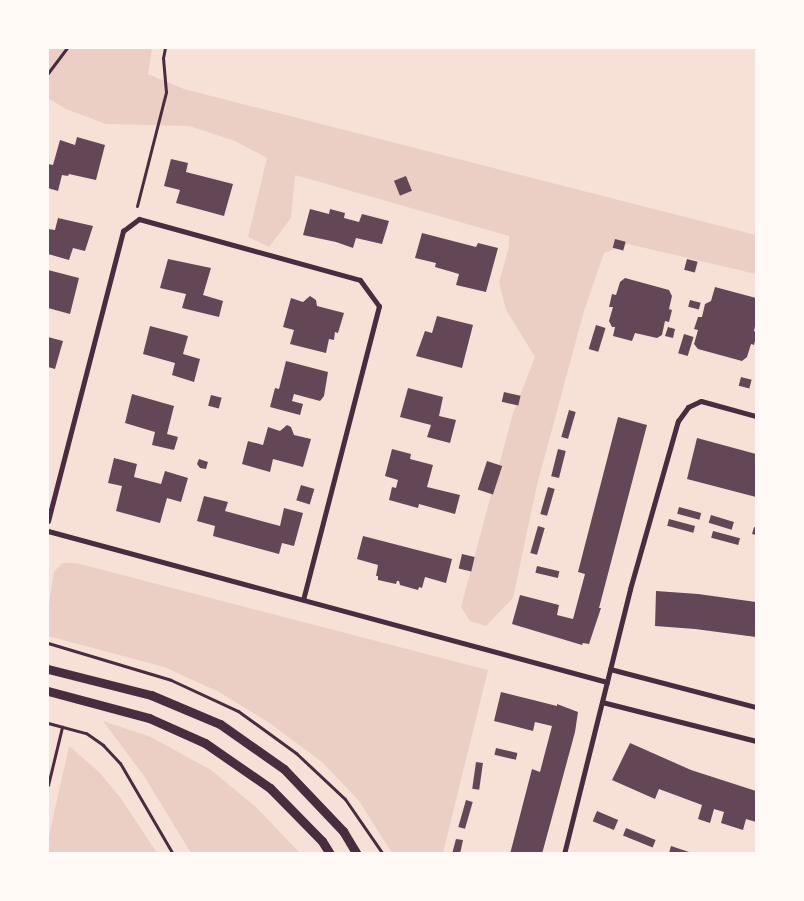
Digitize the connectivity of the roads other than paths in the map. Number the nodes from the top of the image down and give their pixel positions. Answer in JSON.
{"nodes":[{"id":1,"x":756,"y":416,"type":"edge"},
{"id":2,"x":48,"y":522,"type":"edge"},
{"id":3,"x":48,"y":531,"type":"edge"},
{"id":4,"x":303,"y":599,"type":"junction"},
{"id":5,"x":48,"y":669,"type":"edge"},
{"id":6,"x":610,"y":669,"type":"junction"},
{"id":7,"x":607,"y":682,"type":"junction"},
{"id":8,"x":48,"y":691,"type":"edge"},
{"id":9,"x":602,"y":702,"type":"junction"},
{"id":10,"x":756,"y":707,"type":"edge"},
{"id":11,"x":756,"y":741,"type":"edge"},
{"id":12,"x":330,"y":854,"type":"edge"},
{"id":13,"x":357,"y":854,"type":"edge"},
{"id":14,"x":564,"y":854,"type":"edge"}],
"edges":[{"from":1,"to":6,"type":"street"},
{"from":2,"to":4,"type":"street"},
{"from":3,"to":4,"type":"street"},
{"from":4,"to":7,"type":"street"},
{"from":5,"to":13,"type":"street"},
{"from":6,"to":7,"type":"street"},
{"from":6,"to":10,"type":"street"},
{"from":7,"to":9,"type":"street"},
{"from":8,"to":12,"type":"street"},
{"from":9,"to":11,"type":"street"},
{"from":9,"to":14,"type":"street"}]}
